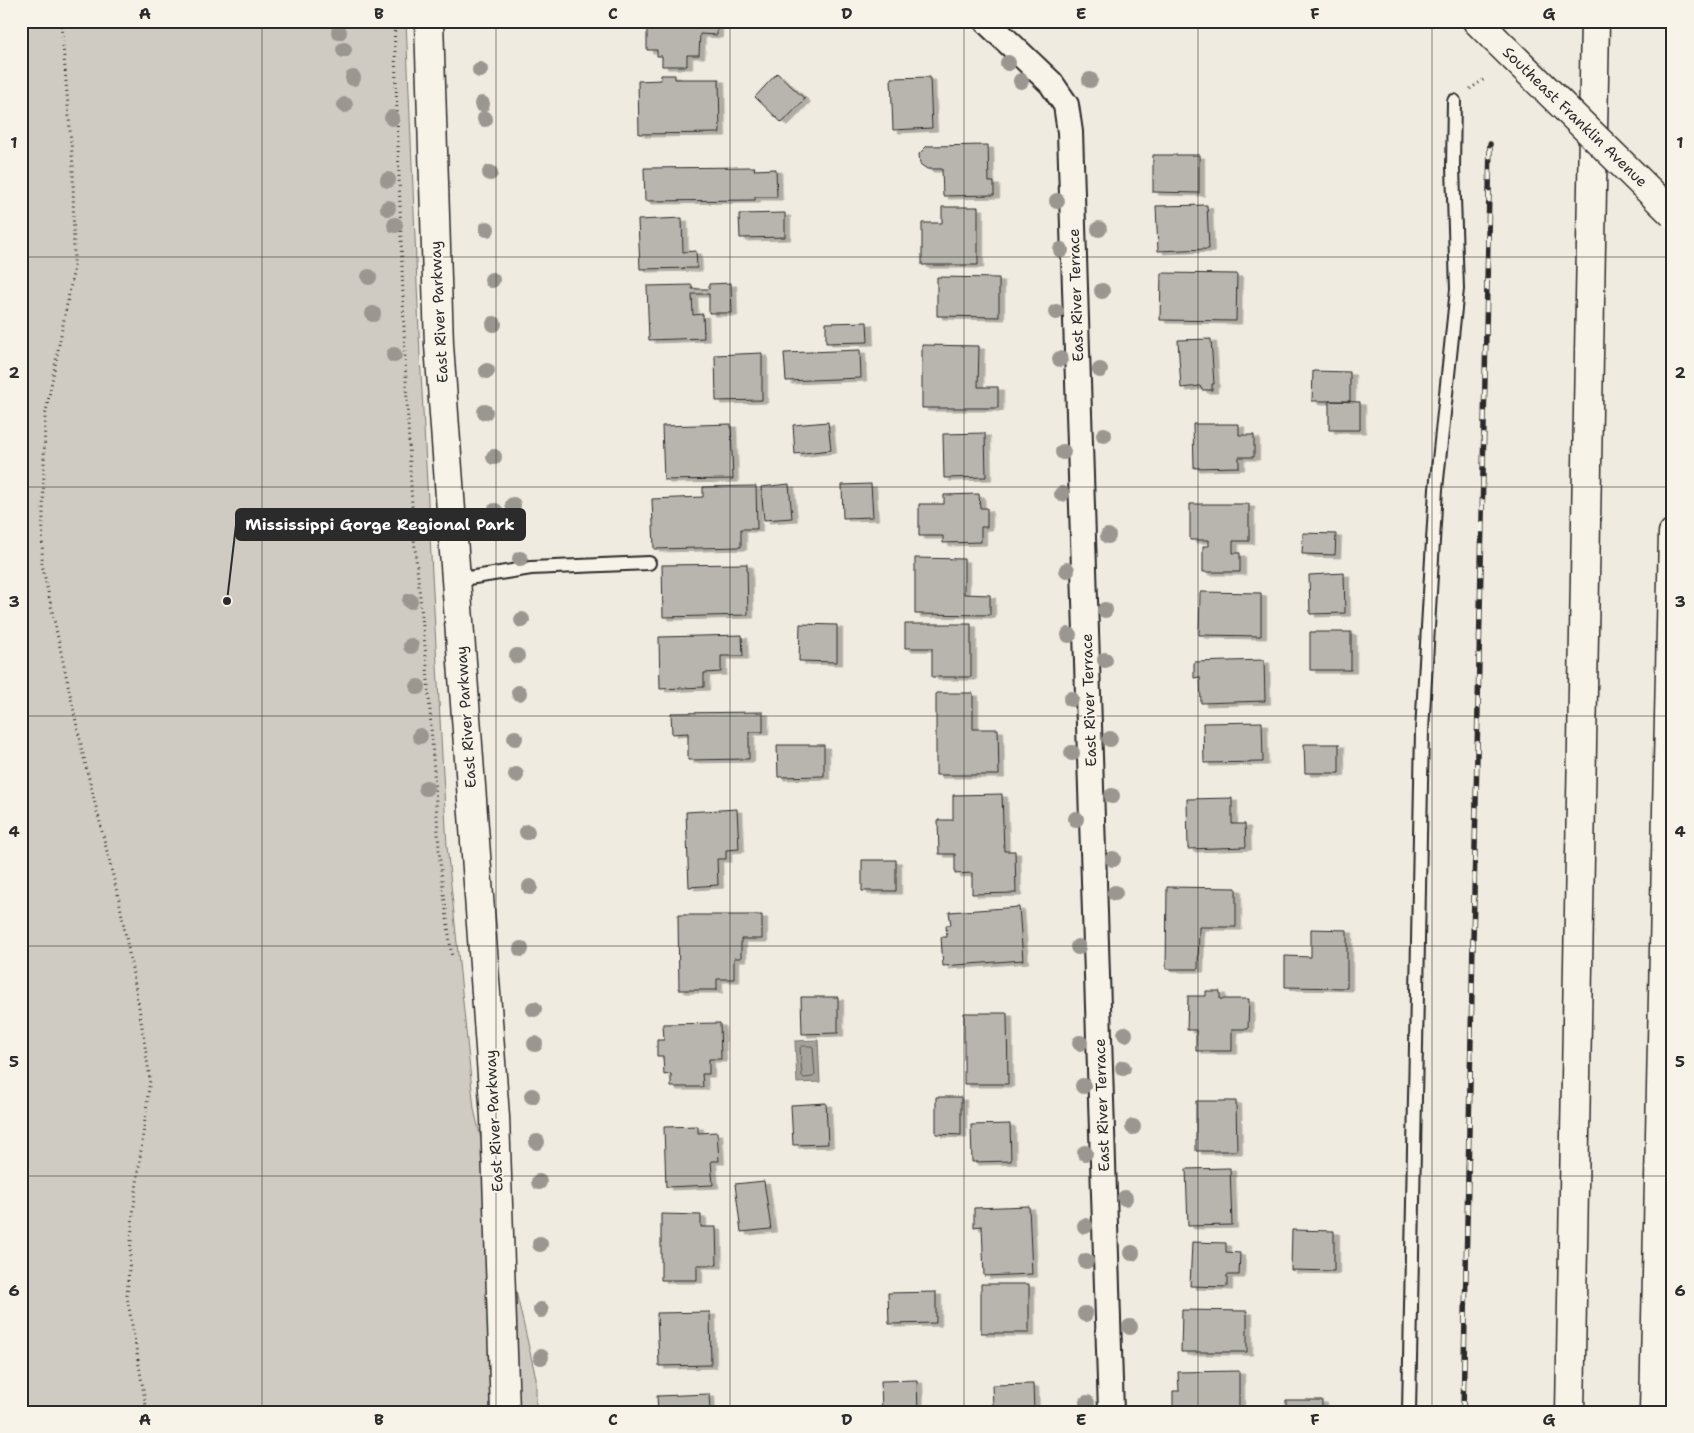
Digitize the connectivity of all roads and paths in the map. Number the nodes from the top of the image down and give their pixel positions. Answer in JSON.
{"nodes":[{"id":1,"x":61,"y":21,"type":"edge"},
{"id":2,"x":394,"y":21,"type":"edge"},
{"id":3,"x":429,"y":21,"type":"edge"},
{"id":4,"x":986,"y":21,"type":"edge"},
{"id":5,"x":1595,"y":21,"type":"edge"},
{"id":6,"x":1485,"y":30,"type":"edge"},
{"id":7,"x":1454,"y":101,"type":"dead end"},
{"id":8,"x":1673,"y":214,"type":"edge"},
{"id":9,"x":1673,"y":533,"type":"edge"},
{"id":10,"x":649,"y":563,"type":"dead end"},
{"id":11,"x":456,"y":580,"type":"junction"},
{"id":12,"x":449,"y":939,"type":"dead end"},
{"id":13,"x":149,"y":1412,"type":"edge"},
{"id":14,"x":505,"y":1412,"type":"edge"},
{"id":15,"x":1111,"y":1412,"type":"edge"},
{"id":16,"x":1409,"y":1412,"type":"edge"},
{"id":17,"x":1570,"y":1412,"type":"edge"},
{"id":18,"x":1654,"y":1412,"type":"edge"}],
"edges":[{"from":1,"to":13,"type":"path"},
{"from":2,"to":12,"type":"path"},
{"from":3,"to":11,"type":"main road","name":"East River Parkway"},
{"from":4,"to":15,"type":"street","name":"East River Terrace"},
{"from":5,"to":17,"type":"main road"},
{"from":6,"to":8,"type":"main road","name":"Southeast Franklin Avenue","bridge":true},
{"from":7,"to":16,"type":"lane"},
{"from":9,"to":18,"type":"main road"},
{"from":10,"to":11,"type":"lane"},
{"from":11,"to":14,"type":"main road","name":"East River Parkway"}]}
